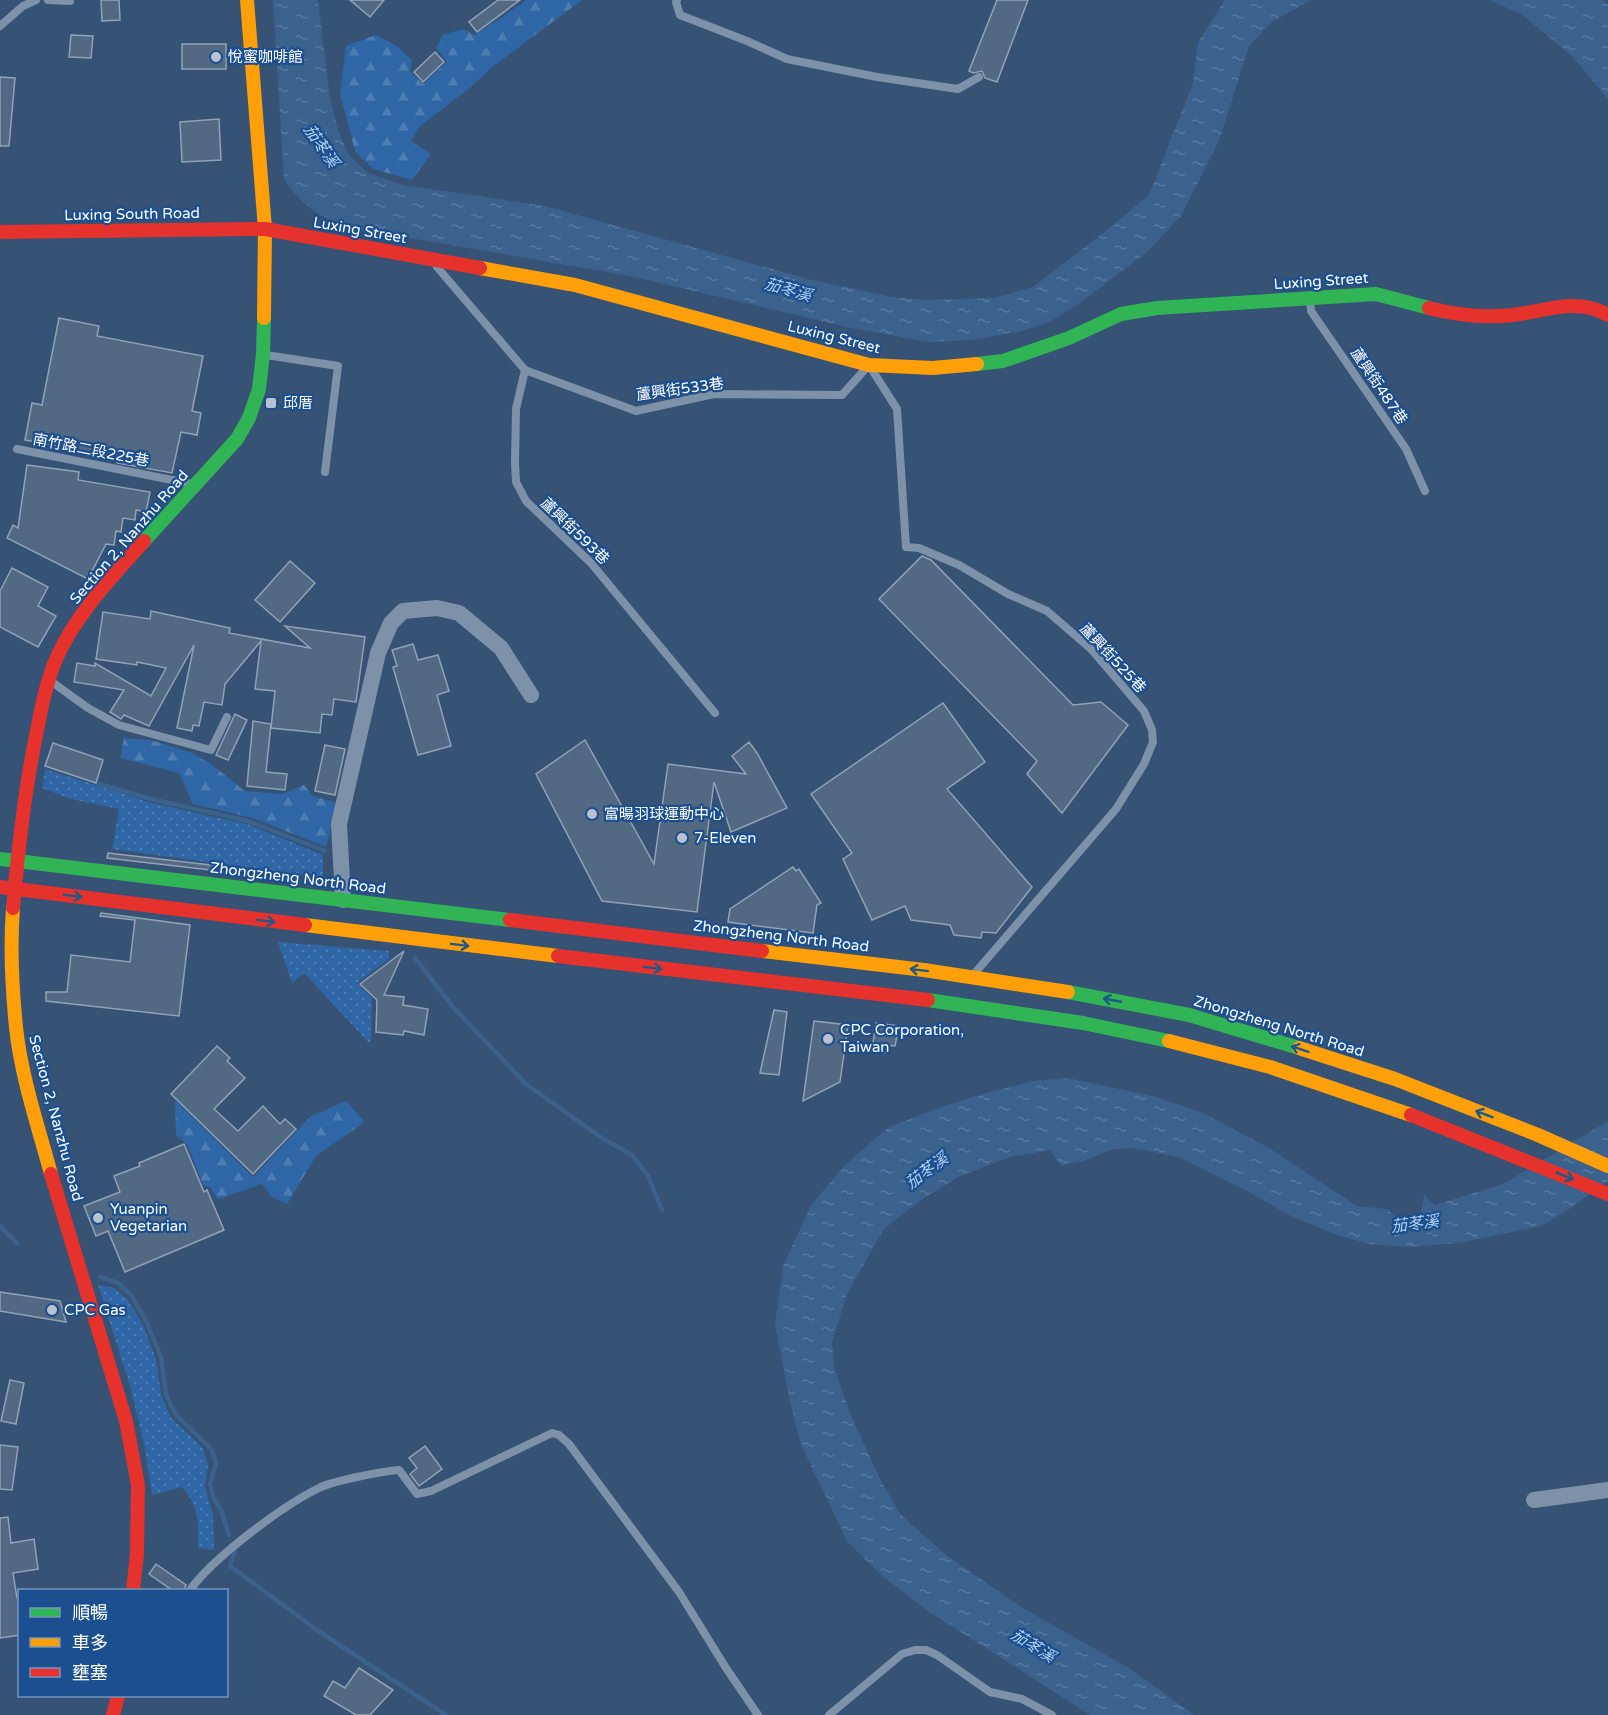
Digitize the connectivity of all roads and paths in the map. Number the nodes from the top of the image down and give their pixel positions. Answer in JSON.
{"nodes":[{"id":1,"x":36,"y":0,"type":"edge"},
{"id":2,"x":48,"y":0,"type":"edge"},
{"id":3,"x":247,"y":0,"type":"edge"},
{"id":4,"x":677,"y":0,"type":"edge"},
{"id":5,"x":70,"y":1,"type":"edge"},
{"id":6,"x":0,"y":26,"type":"edge"},
{"id":7,"x":979,"y":77,"type":"dead end"},
{"id":8,"x":265,"y":229,"type":"junction"},
{"id":9,"x":0,"y":232,"type":"edge"},
{"id":10,"x":430,"y":259,"type":"junction"},
{"id":11,"x":1310,"y":298,"type":"junction"},
{"id":12,"x":1608,"y":315,"type":"edge"},
{"id":13,"x":263,"y":354,"type":"junction"},
{"id":14,"x":869,"y":365,"type":"junction"},
{"id":15,"x":525,"y":370,"type":"junction"},
{"id":16,"x":17,"y":449,"type":"dead end"},
{"id":17,"x":325,"y":472,"type":"dead end"},
{"id":18,"x":195,"y":485,"type":"junction"},
{"id":19,"x":1425,"y":491,"type":"dead end"},
{"id":20,"x":50,"y":681,"type":"junction"},
{"id":21,"x":531,"y":695,"type":"dead end"},
{"id":22,"x":715,"y":712,"type":"dead end"},
{"id":23,"x":227,"y":717,"type":"dead end"},
{"id":24,"x":0,"y":859,"type":"edge"},
{"id":25,"x":17,"y":861,"type":"junction"},
{"id":26,"x":0,"y":887,"type":"edge"},
{"id":27,"x":15,"y":889,"type":"junction"},
{"id":28,"x":343,"y":900,"type":"junction"},
{"id":29,"x":972,"y":976,"type":"junction"},
{"id":30,"x":1608,"y":1166,"type":"edge"},
{"id":31,"x":1608,"y":1194,"type":"edge"},
{"id":32,"x":1608,"y":1490,"type":"edge"},
{"id":33,"x":1534,"y":1500,"type":"dead end"},
{"id":34,"x":133,"y":1589,"type":"edge"},
{"id":35,"x":191,"y":1589,"type":"edge"},
{"id":36,"x":118,"y":1697,"type":"edge"},
{"id":37,"x":113,"y":1715,"type":"edge"},
{"id":38,"x":758,"y":1715,"type":"edge"},
{"id":39,"x":829,"y":1715,"type":"edge"},
{"id":40,"x":1052,"y":1715,"type":"edge"}],
"edges":[{"from":1,"to":6,"type":"lane"},
{"from":2,"to":5,"type":"lane"},
{"from":3,"to":8,"type":"street","name":"Section 2, Nanzhu Road"},
{"from":4,"to":7,"type":"lane"},
{"from":8,"to":9,"type":"street","name":"Luxing South Road"},
{"from":8,"to":10,"type":"street","name":"Luxing Street"},
{"from":8,"to":13,"type":"street","name":"Section 2, Nanzhu Road"},
{"from":10,"to":14,"type":"street","name":"Luxing Street"},
{"from":10,"to":15,"type":"lane"},
{"from":11,"to":12,"type":"street","name":"Luxing Street"},
{"from":11,"to":14,"type":"street","name":"Luxing Street"},
{"from":11,"to":19,"type":"lane","name":"蘆興街487巷"},
{"from":13,"to":17,"type":"lane"},
{"from":13,"to":18,"type":"street","name":"Section 2, Nanzhu Road"},
{"from":14,"to":15,"type":"lane","name":"蘆興街533巷"},
{"from":14,"to":29,"type":"lane","name":"蘆興街525巷"},
{"from":15,"to":22,"type":"lane","name":"蘆興街593巷"},
{"from":16,"to":18,"type":"lane","name":"南竹路二段225巷"},
{"from":18,"to":20,"type":"street","name":"Section 2, Nanzhu Road"},
{"from":20,"to":23,"type":"lane"},
{"from":20,"to":25,"type":"street","name":"Section 2, Nanzhu Road"},
{"from":21,"to":28,"type":"street"},
{"from":24,"to":25,"type":"street","name":"Zhongzheng North Road"},
{"from":25,"to":27,"type":"street","name":"Section 2, Nanzhu Road"},
{"from":25,"to":28,"type":"street","name":"Zhongzheng North Road"},
{"from":26,"to":27,"type":"street"},
{"from":27,"to":31,"type":"street","one_way":true},
{"from":27,"to":34,"type":"street","name":"Section 2, Nanzhu Road"},
{"from":29,"to":28,"type":"street","name":"Zhongzheng North Road","one_way":true},
{"from":30,"to":29,"type":"street","name":"Zhongzheng North Road","one_way":true},
{"from":32,"to":33,"type":"street"},
{"from":35,"to":38,"type":"lane"},
{"from":36,"to":37,"type":"street"},
{"from":39,"to":40,"type":"lane"}]}
